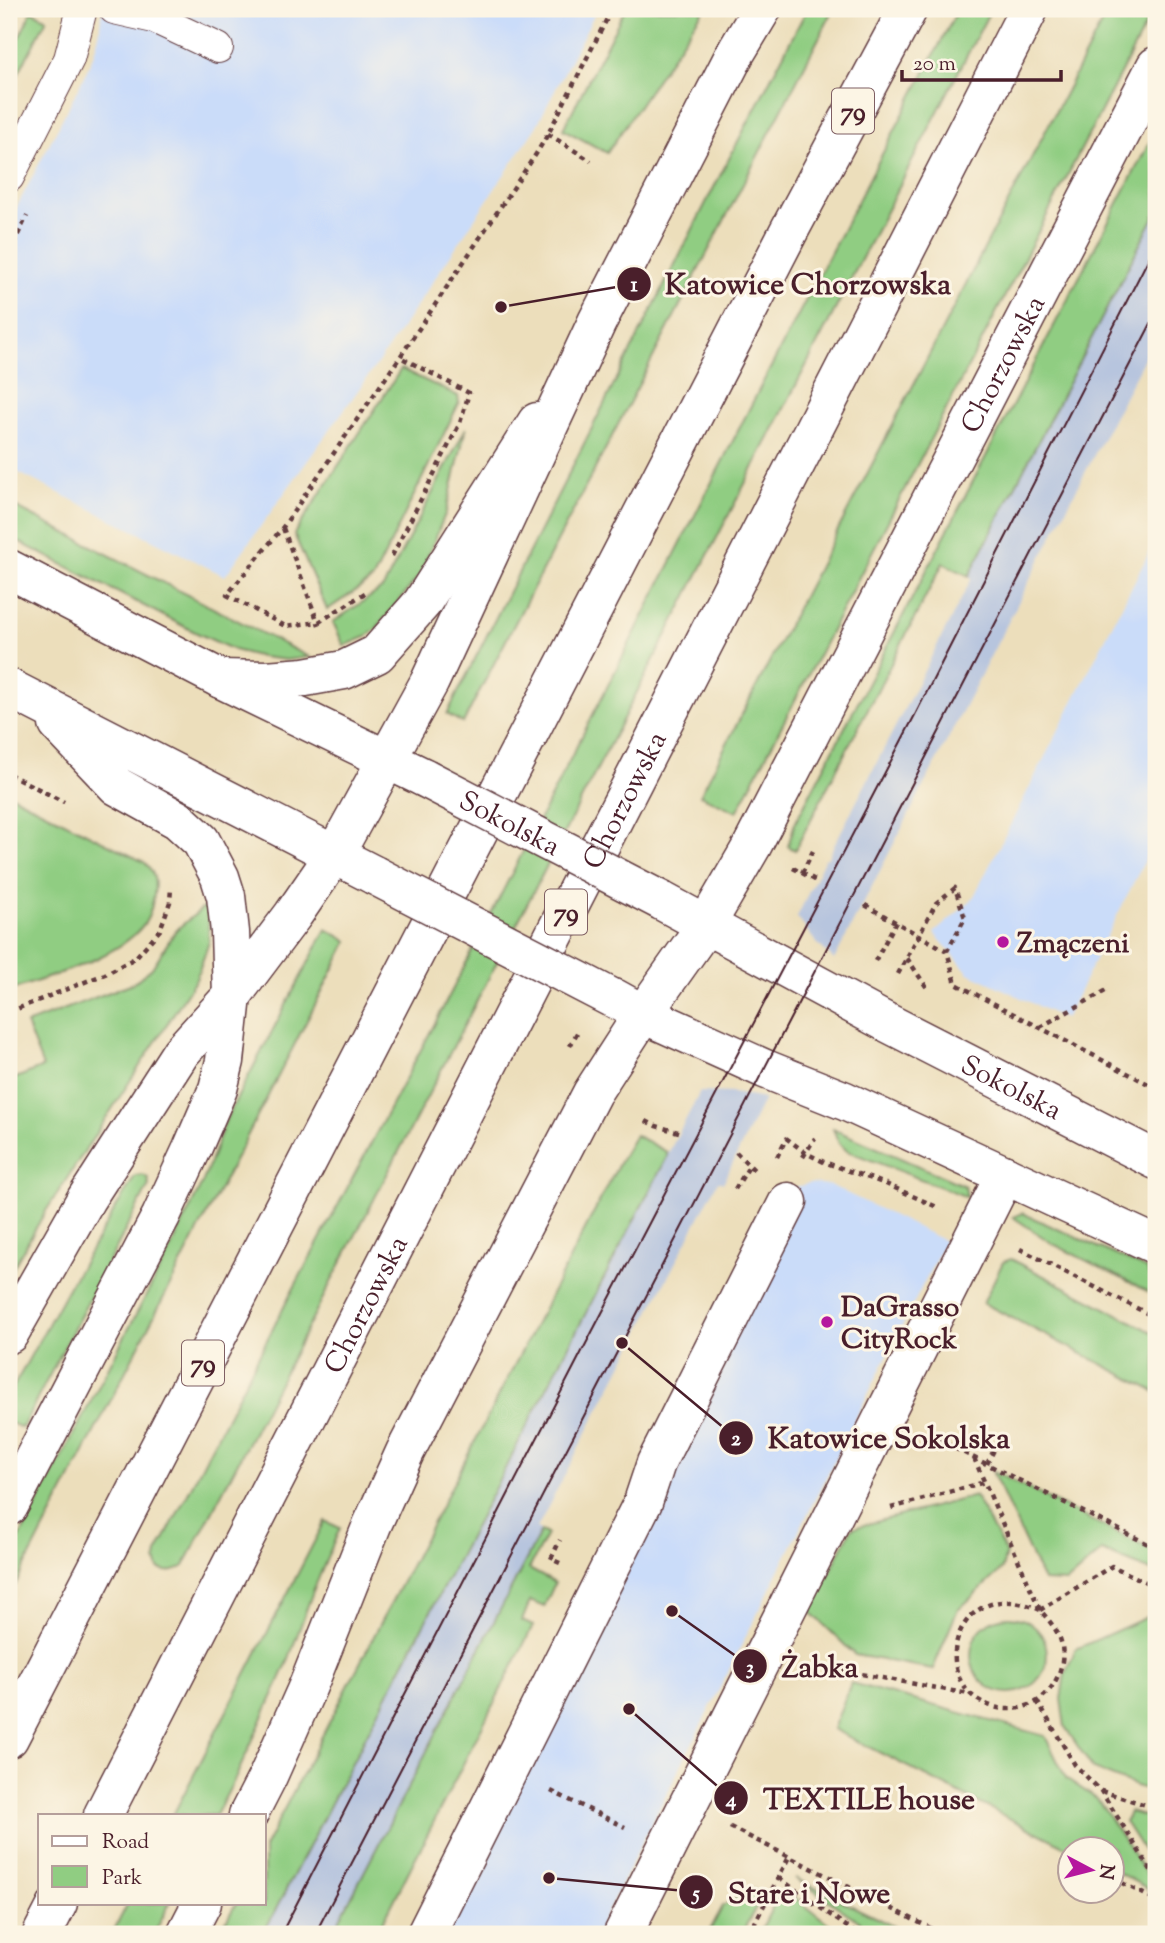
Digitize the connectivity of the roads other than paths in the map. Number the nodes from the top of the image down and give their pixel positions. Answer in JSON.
{"nodes":[{"id":1,"x":82,"y":9,"type":"edge"},
{"id":2,"x":114,"y":9,"type":"edge"},
{"id":3,"x":747,"y":9,"type":"edge"},
{"id":4,"x":762,"y":9,"type":"edge"},
{"id":5,"x":892,"y":9,"type":"edge"},
{"id":6,"x":908,"y":9,"type":"edge"},
{"id":7,"x":1029,"y":9,"type":"edge"},
{"id":8,"x":218,"y":48,"type":"dead end"},
{"id":9,"x":735,"y":54,"type":"junction"},
{"id":10,"x":1156,"y":66,"type":"edge"},
{"id":11,"x":9,"y":177,"type":"edge"},
{"id":12,"x":798,"y":214,"type":"junction"},
{"id":13,"x":586,"y":343,"type":"junction"},
{"id":14,"x":9,"y":569,"type":"edge"},
{"id":15,"x":221,"y":679,"type":"junction"},
{"id":16,"x":23,"y":695,"type":"edge"},
{"id":17,"x":387,"y":760,"type":"junction"},
{"id":18,"x":335,"y":854,"type":"junction"},
{"id":19,"x":706,"y":925,"type":"junction"},
{"id":20,"x":232,"y":996,"type":"junction"},
{"id":21,"x":628,"y":1006,"type":"junction"},
{"id":22,"x":1156,"y":1160,"type":"edge"},
{"id":23,"x":1004,"y":1175,"type":"junction"},
{"id":24,"x":789,"y":1202,"type":"dead end"},
{"id":25,"x":1156,"y":1245,"type":"edge"},
{"id":26,"x":9,"y":1334,"type":"edge"},
{"id":27,"x":9,"y":1506,"type":"edge"},
{"id":28,"x":9,"y":1738,"type":"edge"},
{"id":29,"x":104,"y":1814,"type":"edge"},
{"id":30,"x":249,"y":1814,"type":"edge"},
{"id":31,"x":57,"y":1904,"type":"edge"},
{"id":32,"x":201,"y":1904,"type":"edge"},
{"id":33,"x":42,"y":1934,"type":"edge"},
{"id":34,"x":186,"y":1934,"type":"edge"},
{"id":35,"x":426,"y":1934,"type":"edge"},
{"id":36,"x":623,"y":1934,"type":"edge"}],
"edges":[{"from":1,"to":11,"type":"lane"},
{"from":2,"to":8,"type":"lane"},
{"from":3,"to":9,"type":"lane"},
{"from":4,"to":9,"type":"main road"},
{"from":5,"to":12,"type":"main road"},
{"from":6,"to":12,"type":"main road","number":"79"},
{"from":7,"to":29,"type":"main road","name":"Chorzowska","number":"79"},
{"from":9,"to":13,"type":"main road"},
{"from":10,"to":19,"type":"main road","name":"Chorzowska"},
{"from":12,"to":28,"type":"main road","number":"79"},
{"from":13,"to":15,"type":"main road"},
{"from":13,"to":17,"type":"main road"},
{"from":14,"to":15,"type":"main road","name":"Sokolska"},
{"from":15,"to":17,"type":"main road","name":"Sokolska"},
{"from":16,"to":18,"type":"main road"},
{"from":16,"to":20,"type":"main road"},
{"from":17,"to":18,"type":"main road"},
{"from":17,"to":19,"type":"main road","name":"Sokolska","bridge":true},
{"from":18,"to":20,"type":"main road"},
{"from":18,"to":21,"type":"main road","bridge":true},
{"from":19,"to":21,"type":"main road","name":"Chorzowska"},
{"from":19,"to":22,"type":"main road","name":"Sokolska"},
{"from":20,"to":26,"type":"main road"},
{"from":20,"to":27,"type":"main road"},
{"from":21,"to":23,"type":"main road"},
{"from":21,"to":30,"type":"main road","name":"Chorzowska"},
{"from":23,"to":25,"type":"main road"},
{"from":23,"to":36,"type":"main road"},
{"from":24,"to":35,"type":"main road"},
{"from":31,"to":33,"type":"main road"},
{"from":32,"to":34,"type":"main road"}]}
